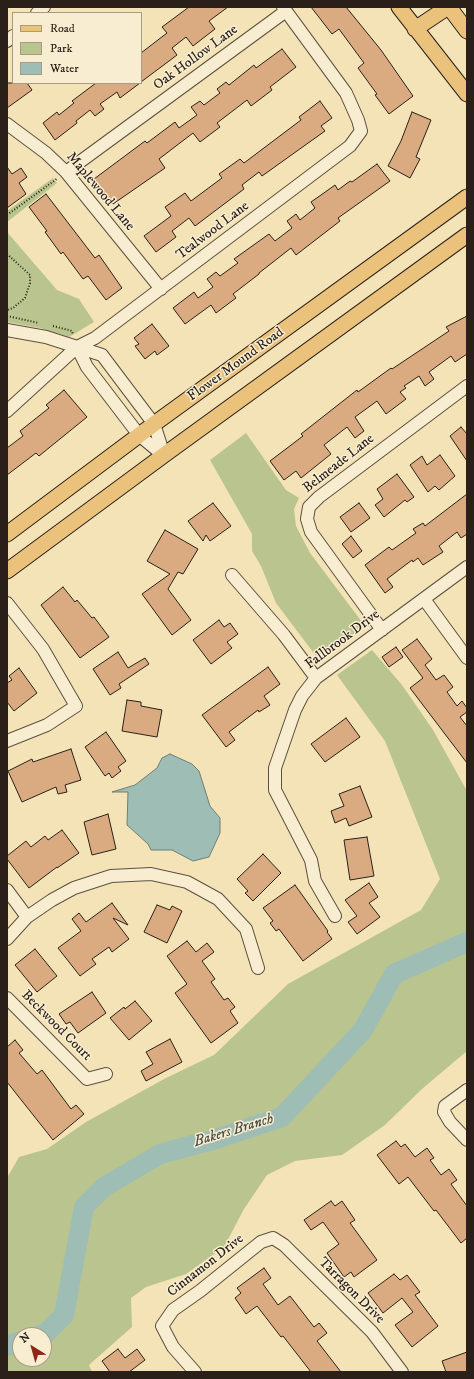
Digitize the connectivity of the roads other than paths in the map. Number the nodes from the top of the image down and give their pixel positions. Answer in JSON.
{"nodes":[{"id":1,"x":399,"y":7,"type":"edge"},
{"id":2,"x":449,"y":7,"type":"edge"},
{"id":3,"x":285,"y":9,"type":"edge"},
{"id":4,"x":415,"y":29,"type":"junction"},
{"id":5,"x":467,"y":31,"type":"edge"},
{"id":6,"x":467,"y":94,"type":"edge"},
{"id":7,"x":7,"y":124,"type":"edge"},
{"id":8,"x":66,"y":172,"type":"junction"},
{"id":9,"x":467,"y":197,"type":"edge"},
{"id":10,"x":467,"y":235,"type":"edge"},
{"id":11,"x":161,"y":289,"type":"junction"},
{"id":12,"x":7,"y":330,"type":"edge"},
{"id":13,"x":77,"y":348,"type":"junction"},
{"id":14,"x":467,"y":386,"type":"edge"},
{"id":15,"x":7,"y":411,"type":"edge"},
{"id":16,"x":154,"y":424,"type":"junction"},
{"id":17,"x":139,"y":435,"type":"junction"},
{"id":18,"x":164,"y":455,"type":"junction"},
{"id":19,"x":7,"y":534,"type":"edge"},
{"id":20,"x":467,"y":567,"type":"edge"},
{"id":21,"x":7,"y":571,"type":"edge"},
{"id":22,"x":232,"y":575,"type":"dead end"},
{"id":23,"x":424,"y":599,"type":"junction"},
{"id":24,"x":7,"y":603,"type":"edge"},
{"id":25,"x":382,"y":630,"type":"junction"},
{"id":26,"x":467,"y":658,"type":"edge"},
{"id":27,"x":316,"y":678,"type":"junction"},
{"id":28,"x":7,"y":741,"type":"edge"},
{"id":29,"x":7,"y":890,"type":"edge"},
{"id":30,"x":335,"y":916,"type":"dead end"},
{"id":31,"x":27,"y":918,"type":"junction"},
{"id":32,"x":7,"y":939,"type":"edge"},
{"id":33,"x":258,"y":968,"type":"dead end"},
{"id":34,"x":7,"y":998,"type":"edge"},
{"id":35,"x":106,"y":1074,"type":"dead end"},
{"id":36,"x":467,"y":1090,"type":"edge"},
{"id":37,"x":467,"y":1140,"type":"edge"},
{"id":38,"x":273,"y":1238,"type":"joint"},
{"id":39,"x":195,"y":1372,"type":"edge"},
{"id":40,"x":402,"y":1372,"type":"edge"}],
"edges":[{"from":1,"to":4,"type":"main road"},
{"from":2,"to":4,"type":"main road"},
{"from":2,"to":5,"type":"main road"},
{"from":3,"to":8,"type":"street","name":"Oak Hollow Lane"},
{"from":3,"to":11,"type":"street","name":"Tealwood Lane"},
{"from":4,"to":6,"type":"main road"},
{"from":7,"to":8,"type":"street","name":"Maplewood Lane"},
{"from":8,"to":11,"type":"street","name":"Maplewood Lane"},
{"from":9,"to":16,"type":"main road","name":"Flower Mound Road"},
{"from":10,"to":18,"type":"main road"},
{"from":11,"to":13,"type":"street","name":"Tealwood Lane"},
{"from":12,"to":13,"type":"street"},
{"from":13,"to":15,"type":"street","name":"Tealwood Lane"},
{"from":13,"to":16,"type":"street"},
{"from":13,"to":17,"type":"street"},
{"from":14,"to":25,"type":"street","name":"Belmeade Lane"},
{"from":16,"to":17,"type":"main road","name":"Flower Mound Road"},
{"from":16,"to":18,"type":"street"},
{"from":17,"to":18,"type":"street"},
{"from":17,"to":19,"type":"main road","name":"Flower Mound Road"},
{"from":18,"to":21,"type":"main road"},
{"from":20,"to":23,"type":"street","name":"Fallbrook Drive"},
{"from":22,"to":27,"type":"street"},
{"from":23,"to":25,"type":"street","name":"Fallbrook Drive"},
{"from":23,"to":26,"type":"street"},
{"from":24,"to":28,"type":"street"},
{"from":25,"to":27,"type":"street","name":"Fallbrook Drive"},
{"from":27,"to":30,"type":"street","name":"Fallbrook Drive"},
{"from":29,"to":31,"type":"street"},
{"from":31,"to":32,"type":"street"},
{"from":31,"to":33,"type":"street"},
{"from":34,"to":35,"type":"street","name":"Beckwood Court"},
{"from":36,"to":37,"type":"street"},
{"from":38,"to":39,"type":"street","name":"Cinnamon Drive"},
{"from":38,"to":40,"type":"street","name":"Tarragon Drive"}]}
